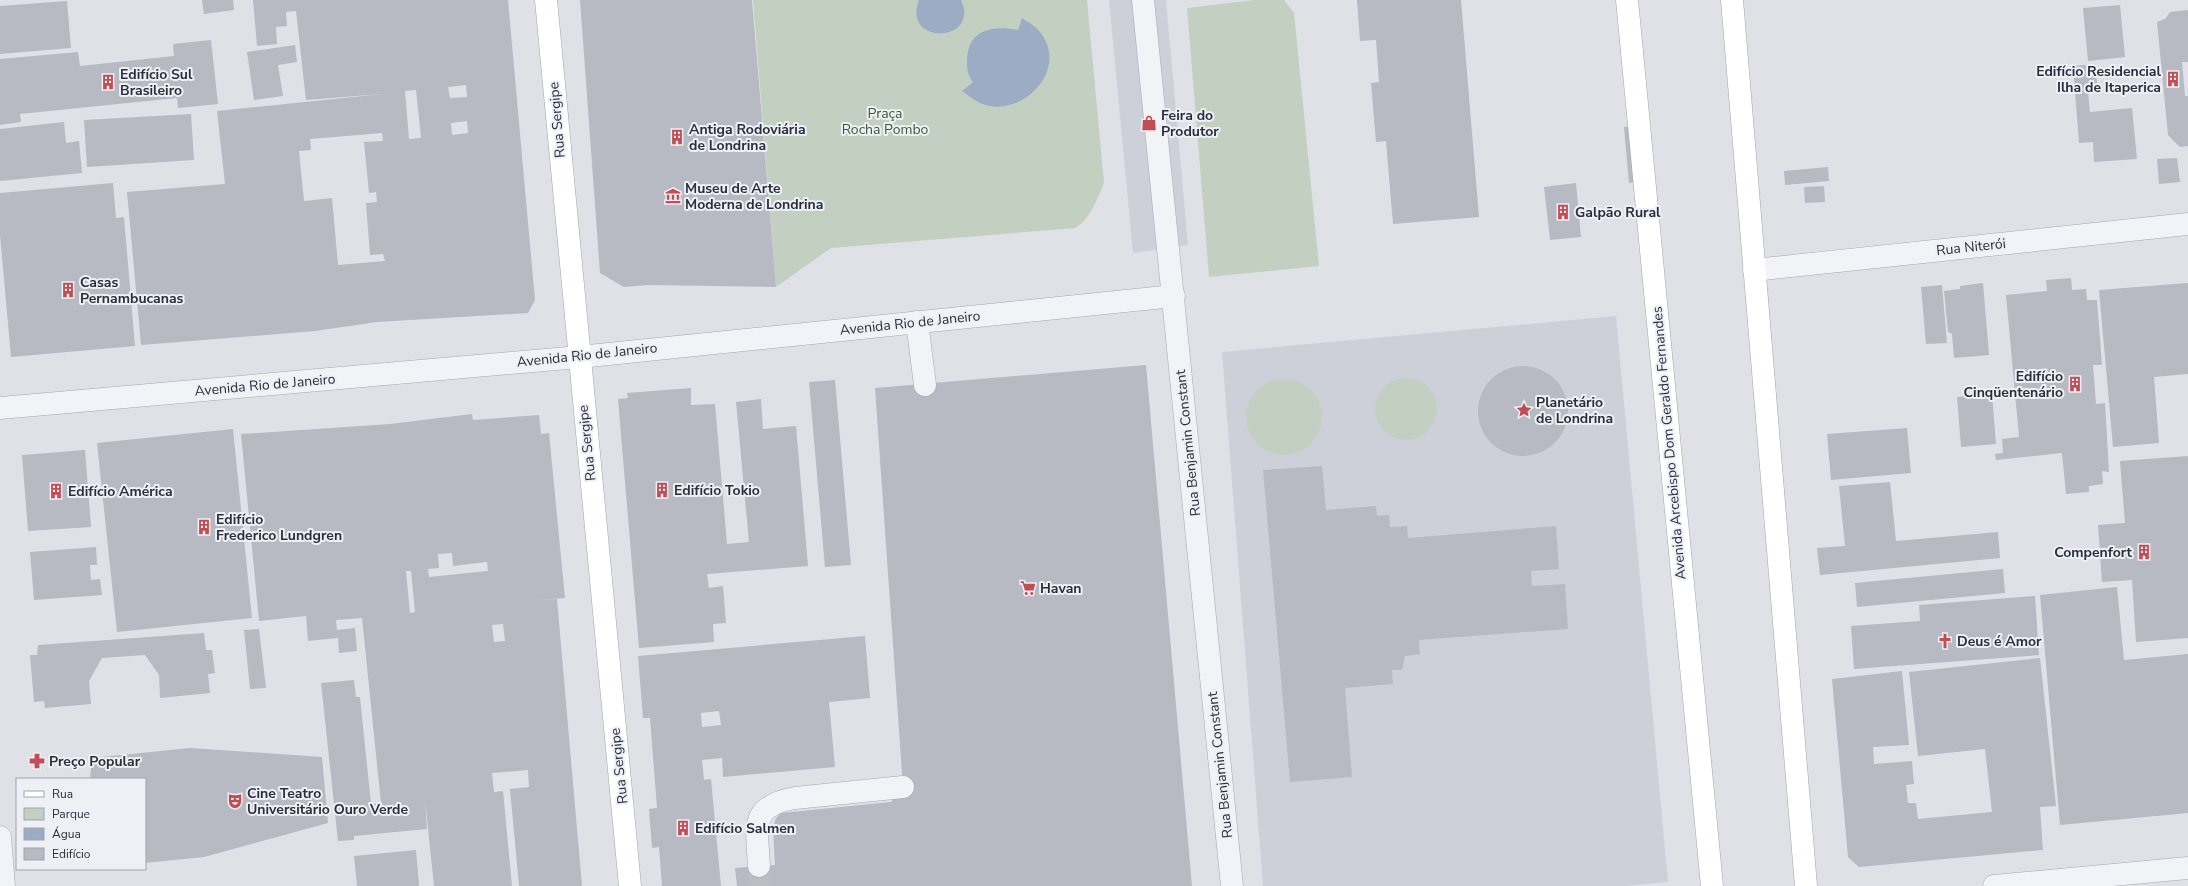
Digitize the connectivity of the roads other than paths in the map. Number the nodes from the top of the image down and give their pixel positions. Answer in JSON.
{"nodes":[{"id":1,"x":546,"y":0,"type":"edge"},
{"id":2,"x":1143,"y":0,"type":"edge"},
{"id":3,"x":1627,"y":0,"type":"edge"},
{"id":4,"x":1732,"y":0,"type":"edge"},
{"id":5,"x":2188,"y":224,"type":"edge"},
{"id":6,"x":1754,"y":270,"type":"junction"},
{"id":7,"x":1174,"y":296,"type":"junction"},
{"id":8,"x":917,"y":322,"type":"junction"},
{"id":9,"x":579,"y":357,"type":"junction"},
{"id":10,"x":925,"y":384,"type":"dead end"},
{"id":11,"x":0,"y":408,"type":"edge"},
{"id":12,"x":903,"y":787,"type":"dead end"},
{"id":13,"x":0,"y":837,"type":"edge"},
{"id":14,"x":759,"y":866,"type":"tunnel mouth"},
{"id":15,"x":2188,"y":868,"type":"edge"},
{"id":16,"x":4,"y":886,"type":"edge"},
{"id":17,"x":630,"y":886,"type":"edge"},
{"id":18,"x":1232,"y":886,"type":"edge"},
{"id":19,"x":1712,"y":886,"type":"edge"},
{"id":20,"x":1806,"y":886,"type":"edge"},
{"id":21,"x":1994,"y":886,"type":"edge"}],
"edges":[{"from":1,"to":9,"type":"main road","name":"Rua Sergipe"},
{"from":2,"to":7,"type":"street","name":"Rua Benjamin Constant"},
{"from":3,"to":19,"type":"main road","name":"Avenida Arcebispo Dom Geraldo Fernandes"},
{"from":4,"to":6,"type":"main road"},
{"from":5,"to":6,"type":"street","name":"Rua Niterói"},
{"from":6,"to":20,"type":"main road"},
{"from":7,"to":8,"type":"street","name":"Avenida Rio de Janeiro"},
{"from":7,"to":18,"type":"street","name":"Rua Benjamin Constant"},
{"from":8,"to":9,"type":"street","name":"Avenida Rio de Janeiro"},
{"from":8,"to":10,"type":"street"},
{"from":9,"to":11,"type":"street","name":"Avenida Rio de Janeiro"},
{"from":9,"to":17,"type":"main road","name":"Rua Sergipe"},
{"from":12,"to":14,"type":"street"},
{"from":13,"to":16,"type":"street"},
{"from":15,"to":21,"type":"street"}]}
